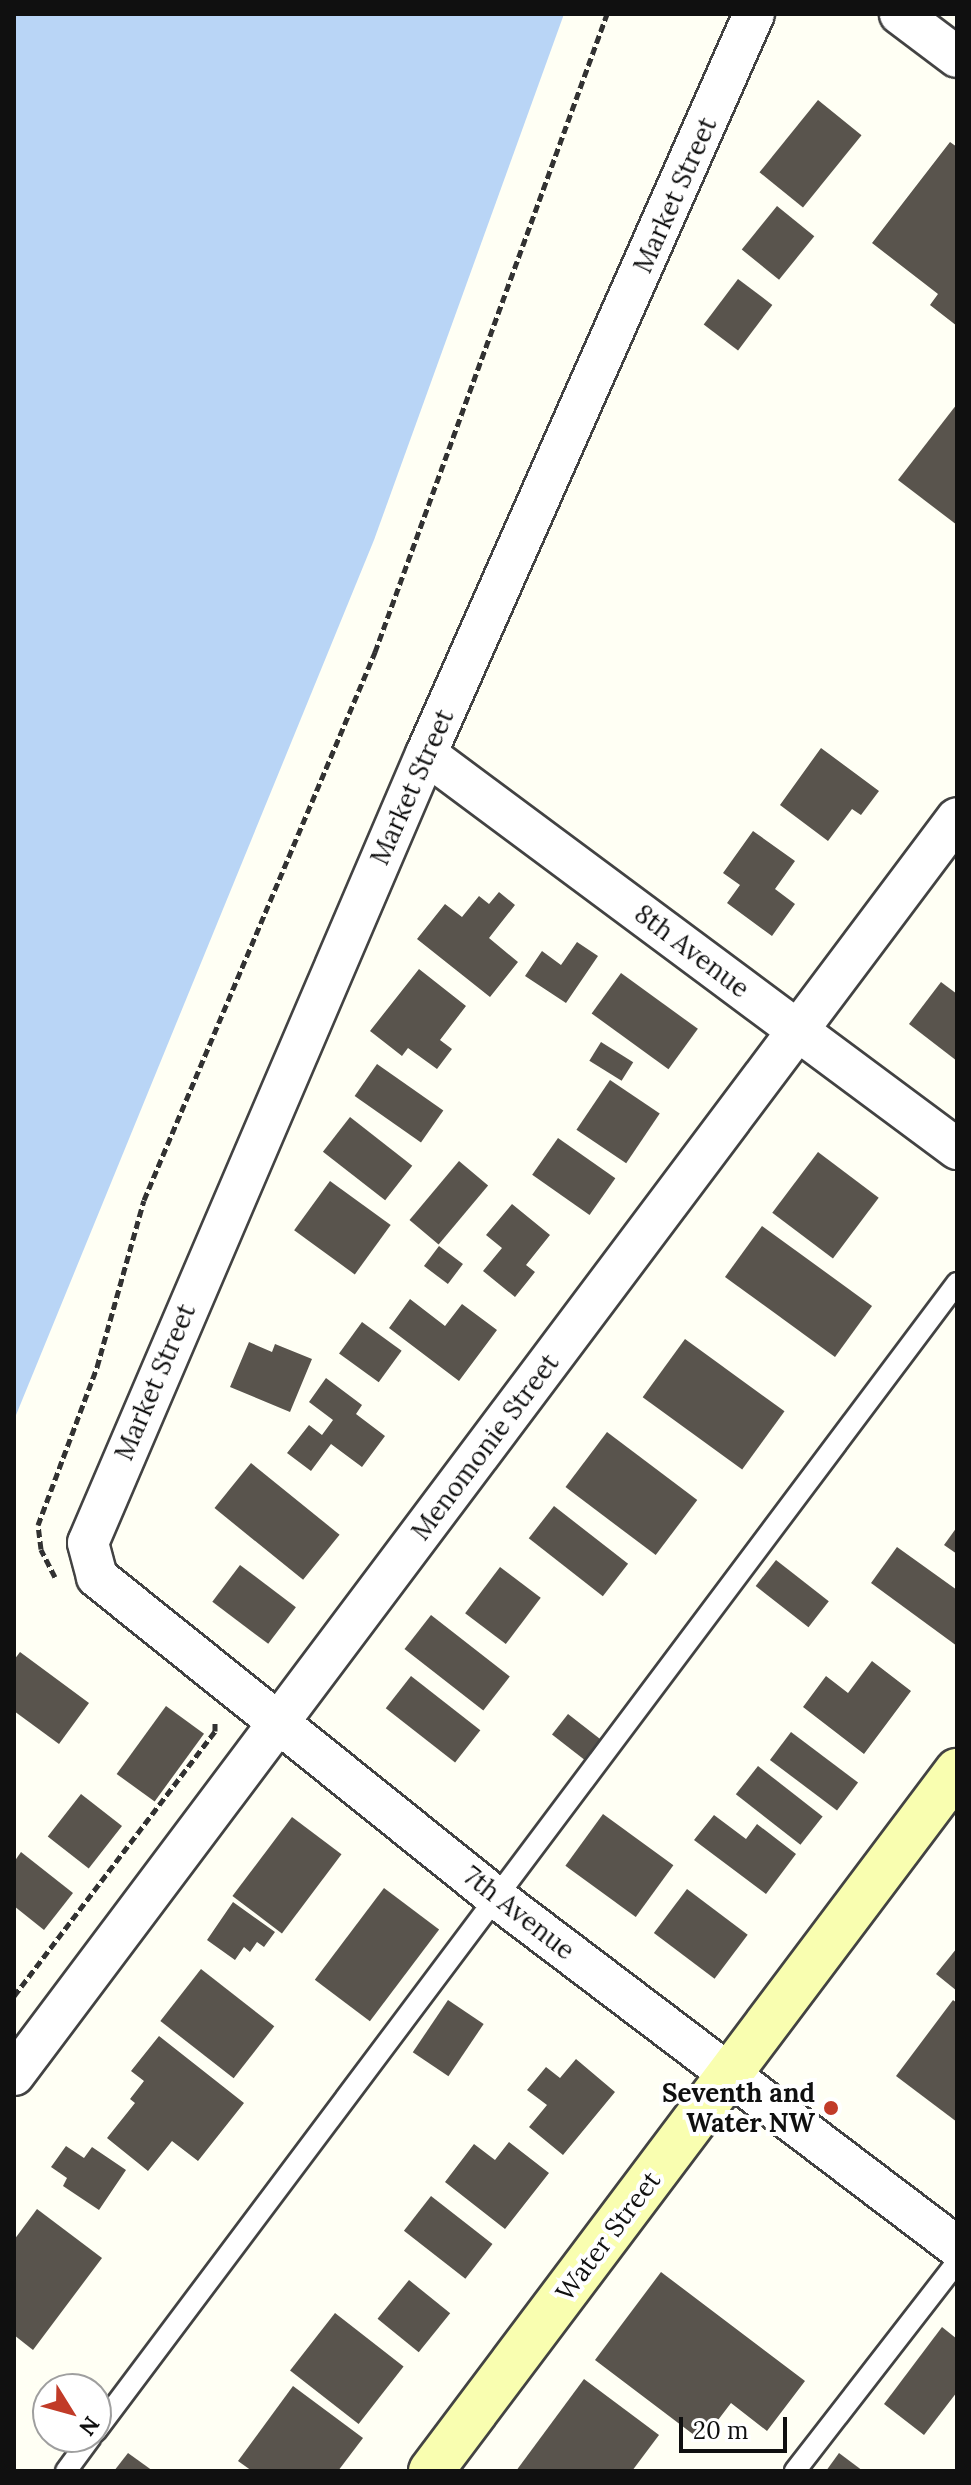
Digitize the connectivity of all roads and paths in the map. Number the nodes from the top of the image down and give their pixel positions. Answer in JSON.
{"nodes":[{"id":1,"x":607,"y":14,"type":"edge"},
{"id":2,"x":754,"y":14,"type":"edge"},
{"id":3,"x":900,"y":14,"type":"edge"},
{"id":4,"x":957,"y":57,"type":"edge"},
{"id":5,"x":426,"y":754,"type":"junction"},
{"id":6,"x":957,"y":818,"type":"edge"},
{"id":7,"x":797,"y":1029,"type":"junction"},
{"id":8,"x":957,"y":1149,"type":"edge"},
{"id":9,"x":957,"y":1283,"type":"edge"},
{"id":10,"x":92,"y":1566,"type":"joint"},
{"id":11,"x":51,"y":1570,"type":"dead end"},
{"id":12,"x":281,"y":1721,"type":"junction"},
{"id":13,"x":215,"y":1731,"type":"dead end"},
{"id":14,"x":957,"y":1771,"type":"edge"},
{"id":15,"x":498,"y":1899,"type":"junction"},
{"id":16,"x":14,"y":1996,"type":"edge"},
{"id":17,"x":729,"y":2074,"type":"junction"},
{"id":18,"x":14,"y":2075,"type":"edge"},
{"id":19,"x":957,"y":2247,"type":"edge"},
{"id":20,"x":957,"y":2262,"type":"edge"},
{"id":21,"x":112,"y":2410,"type":"edge"},
{"id":22,"x":79,"y":2453,"type":"edge"},
{"id":23,"x":66,"y":2471,"type":"edge"},
{"id":24,"x":431,"y":2471,"type":"edge"},
{"id":25,"x":795,"y":2471,"type":"edge"}],
"edges":[{"from":1,"to":11,"type":"path"},
{"from":2,"to":5,"type":"street","name":"Market Street"},
{"from":3,"to":4,"type":"street"},
{"from":5,"to":7,"type":"street","name":"8th Avenue"},
{"from":5,"to":10,"type":"street","name":"Market Street"},
{"from":6,"to":7,"type":"street","name":"Menomonie Street"},
{"from":7,"to":8,"type":"street","name":"8th Avenue"},
{"from":7,"to":12,"type":"street","name":"Menomonie Street"},
{"from":9,"to":15,"type":"lane"},
{"from":10,"to":12,"type":"street","name":"7th Avenue"},
{"from":12,"to":15,"type":"street","name":"7th Avenue"},
{"from":12,"to":18,"type":"street","name":"Menomonie Street"},
{"from":13,"to":16,"type":"path"},
{"from":14,"to":17,"type":"main road","name":"Water Street"},
{"from":15,"to":17,"type":"street","name":"7th Avenue"},
{"from":15,"to":21,"type":"lane"},
{"from":17,"to":19,"type":"street","name":"7th Avenue"},
{"from":17,"to":24,"type":"main road","name":"Water Street"},
{"from":20,"to":25,"type":"lane"},
{"from":22,"to":23,"type":"lane"}]}
